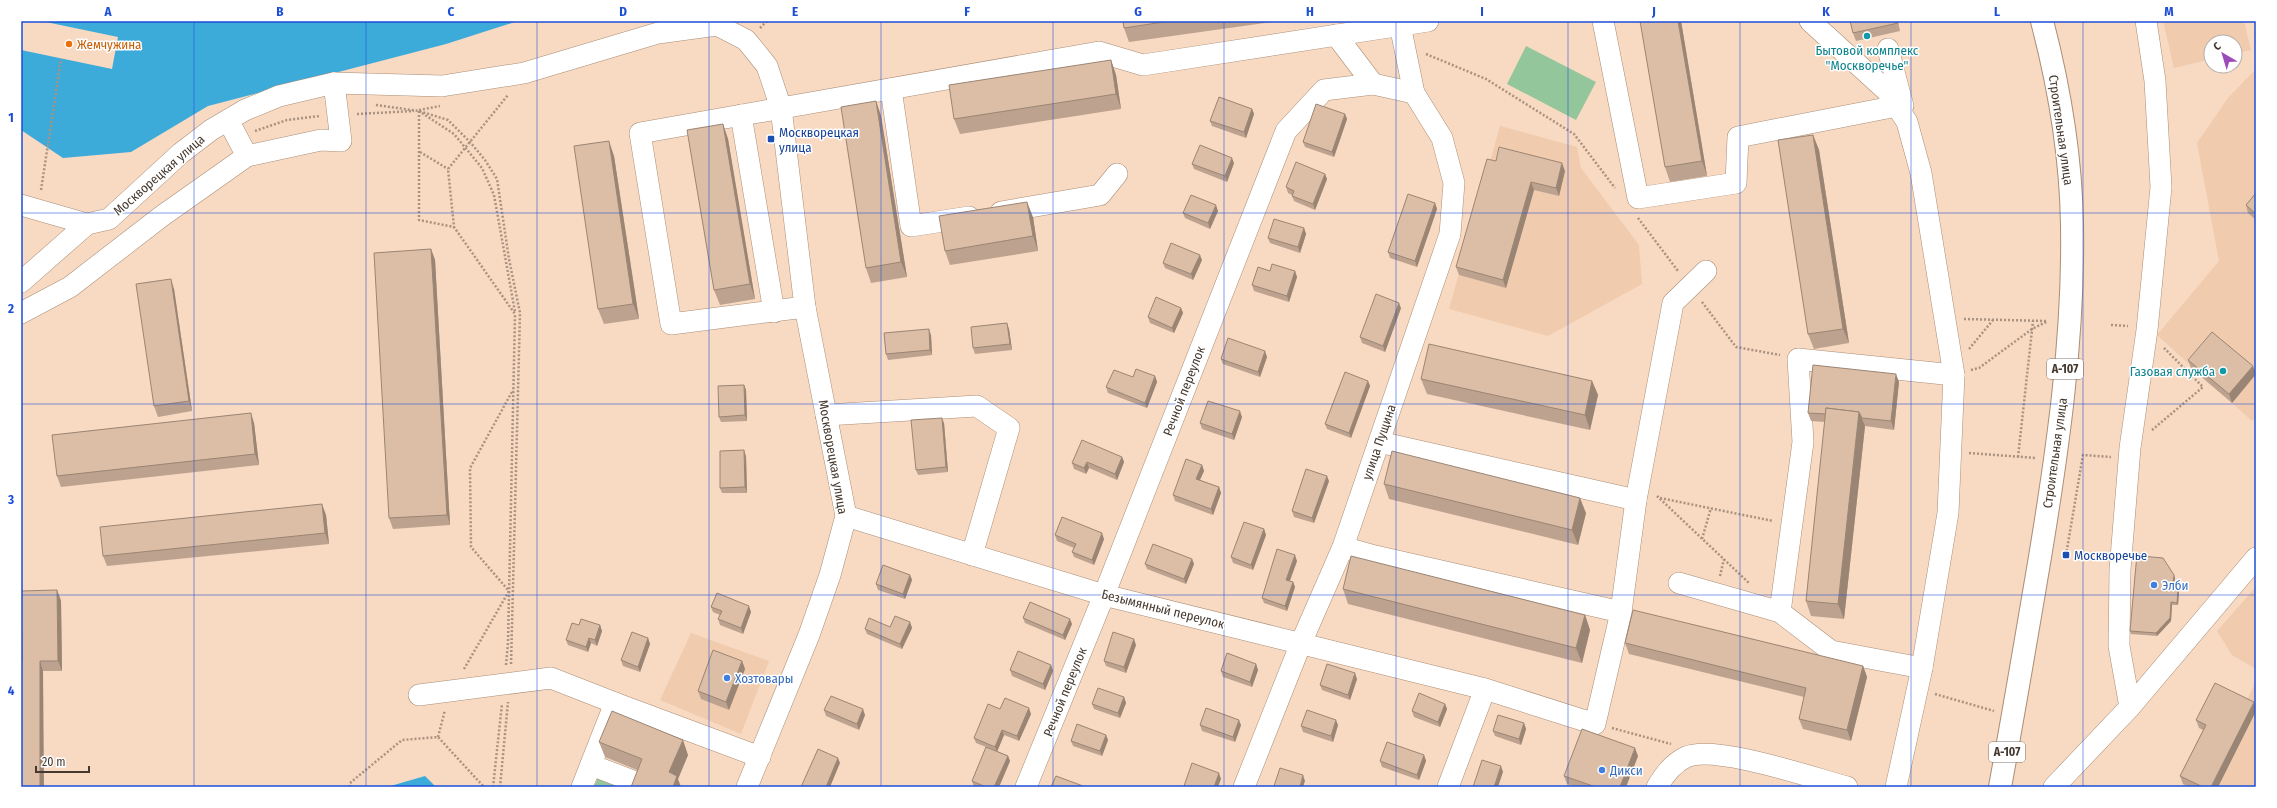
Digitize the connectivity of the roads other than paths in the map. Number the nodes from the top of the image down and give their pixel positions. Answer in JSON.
{"nodes":[{"id":1,"x":1428,"y":21,"type":"edge"},
{"id":2,"x":1603,"y":21,"type":"edge"},
{"id":3,"x":1810,"y":21,"type":"edge"},
{"id":4,"x":2042,"y":21,"type":"edge"},
{"id":5,"x":2146,"y":21,"type":"edge"},
{"id":6,"x":1336,"y":35,"type":"junction"},
{"id":7,"x":1402,"y":35,"type":"junction"},
{"id":8,"x":1888,"y":49,"type":"dead end"},
{"id":9,"x":334,"y":83,"type":"junction"},
{"id":10,"x":1373,"y":84,"type":"junction"},
{"id":11,"x":891,"y":88,"type":"junction"},
{"id":12,"x":1414,"y":93,"type":"junction"},
{"id":13,"x":781,"y":108,"type":"junction"},
{"id":14,"x":1902,"y":114,"type":"junction"},
{"id":15,"x":741,"y":115,"type":"junction"},
{"id":16,"x":233,"y":129,"type":"junction"},
{"id":17,"x":247,"y":156,"type":"junction"},
{"id":18,"x":1117,"y":174,"type":"dead end"},
{"id":19,"x":29,"y":208,"type":"edge"},
{"id":20,"x":87,"y":224,"type":"junction"},
{"id":21,"x":1706,"y":271,"type":"dead end"},
{"id":22,"x":21,"y":282,"type":"edge"},
{"id":23,"x":805,"y":307,"type":"junction"},
{"id":24,"x":774,"y":312,"type":"junction"},
{"id":25,"x":21,"y":313,"type":"edge"},
{"id":26,"x":1954,"y":375,"type":"junction"},
{"id":27,"x":826,"y":416,"type":"junction"},
{"id":28,"x":1379,"y":442,"type":"junction"},
{"id":29,"x":1636,"y":500,"type":"junction"},
{"id":30,"x":846,"y":516,"type":"junction"},
{"id":31,"x":1343,"y":547,"type":"junction"},
{"id":32,"x":972,"y":555,"type":"junction"},
{"id":33,"x":2256,"y":558,"type":"edge"},
{"id":34,"x":1679,"y":583,"type":"dead end"},
{"id":35,"x":1104,"y":595,"type":"junction"},
{"id":36,"x":1621,"y":612,"type":"junction"},
{"id":37,"x":1780,"y":612,"type":"junction"},
{"id":38,"x":1300,"y":643,"type":"junction"},
{"id":39,"x":1922,"y":668,"type":"junction"},
{"id":40,"x":1485,"y":689,"type":"junction"},
{"id":41,"x":418,"y":695,"type":"dead end"},
{"id":42,"x":615,"y":703,"type":"junction"},
{"id":43,"x":2130,"y":707,"type":"junction"},
{"id":44,"x":760,"y":757,"type":"junction"},
{"id":45,"x":590,"y":765,"type":"junction"},
{"id":46,"x":582,"y":787,"type":"edge"},
{"id":47,"x":630,"y":787,"type":"edge"},
{"id":48,"x":747,"y":787,"type":"edge"},
{"id":49,"x":1026,"y":787,"type":"edge"},
{"id":50,"x":1244,"y":787,"type":"edge"},
{"id":51,"x":1448,"y":787,"type":"edge"},
{"id":52,"x":1657,"y":787,"type":"edge"},
{"id":53,"x":1846,"y":787,"type":"edge"},
{"id":54,"x":1896,"y":787,"type":"edge"},
{"id":55,"x":2000,"y":787,"type":"edge"},
{"id":56,"x":2054,"y":787,"type":"edge"}],
"edges":[{"from":1,"to":7,"type":"street"},
{"from":2,"to":14,"type":"street"},
{"from":3,"to":14,"type":"street"},
{"from":4,"to":55,"type":"highway","name":"Строительная улица","number":"А-107"},
{"from":5,"to":43,"type":"street"},
{"from":6,"to":7,"type":"street"},
{"from":6,"to":10,"type":"street"},
{"from":6,"to":11,"type":"street"},
{"from":7,"to":12,"type":"street"},
{"from":8,"to":14,"type":"street"},
{"from":9,"to":13,"type":"street","name":"Москворецкая улица"},
{"from":9,"to":16,"type":"street","name":"Москворецкая улица"},
{"from":9,"to":17,"type":"street"},
{"from":10,"to":12,"type":"street","name":"Речной переулок"},
{"from":10,"to":35,"type":"street","name":"Речной переулок"},
{"from":11,"to":13,"type":"street"},
{"from":11,"to":18,"type":"street"},
{"from":12,"to":28,"type":"street","name":"улица Пущина"},
{"from":13,"to":15,"type":"street"},
{"from":13,"to":23,"type":"street","name":"Москворецкая улица"},
{"from":14,"to":26,"type":"street"},
{"from":15,"to":24,"type":"street"},
{"from":15,"to":24,"type":"street"},
{"from":16,"to":17,"type":"street"},
{"from":16,"to":20,"type":"street","name":"Москворецкая улица"},
{"from":17,"to":25,"type":"street"},
{"from":19,"to":20,"type":"street","name":"Москворецкая улица"},
{"from":20,"to":22,"type":"street"},
{"from":21,"to":29,"type":"street"},
{"from":23,"to":24,"type":"street"},
{"from":23,"to":27,"type":"street","name":"Москворецкая улица"},
{"from":26,"to":37,"type":"street"},
{"from":26,"to":39,"type":"street"},
{"from":27,"to":30,"type":"street","name":"Москворецкая улица"},
{"from":27,"to":32,"type":"street"},
{"from":28,"to":29,"type":"street"},
{"from":28,"to":31,"type":"street","name":"улица Пущина"},
{"from":29,"to":36,"type":"street"},
{"from":30,"to":32,"type":"street","name":"Безымянный переулок"},
{"from":30,"to":44,"type":"street","name":"Москворецкая улица"},
{"from":31,"to":36,"type":"street"},
{"from":31,"to":38,"type":"street","name":"улица Пущина"},
{"from":32,"to":35,"type":"street","name":"Безымянный переулок"},
{"from":33,"to":43,"type":"street"},
{"from":34,"to":37,"type":"street"},
{"from":35,"to":38,"type":"street","name":"Безымянный переулок"},
{"from":35,"to":49,"type":"street","name":"Речной переулок"},
{"from":36,"to":40,"type":"street","name":"Безымянный переулок"},
{"from":37,"to":39,"type":"street"},
{"from":38,"to":40,"type":"street","name":"Безымянный переулок"},
{"from":38,"to":50,"type":"street","name":"улица Пущина"},
{"from":39,"to":54,"type":"street"},
{"from":40,"to":51,"type":"street"},
{"from":41,"to":42,"type":"street"},
{"from":42,"to":44,"type":"street"},
{"from":42,"to":45,"type":"street"},
{"from":43,"to":56,"type":"street"},
{"from":44,"to":48,"type":"street","name":"Москворецкая улица"},
{"from":45,"to":46,"type":"street"},
{"from":45,"to":47,"type":"street"},
{"from":52,"to":53,"type":"street"}]}
